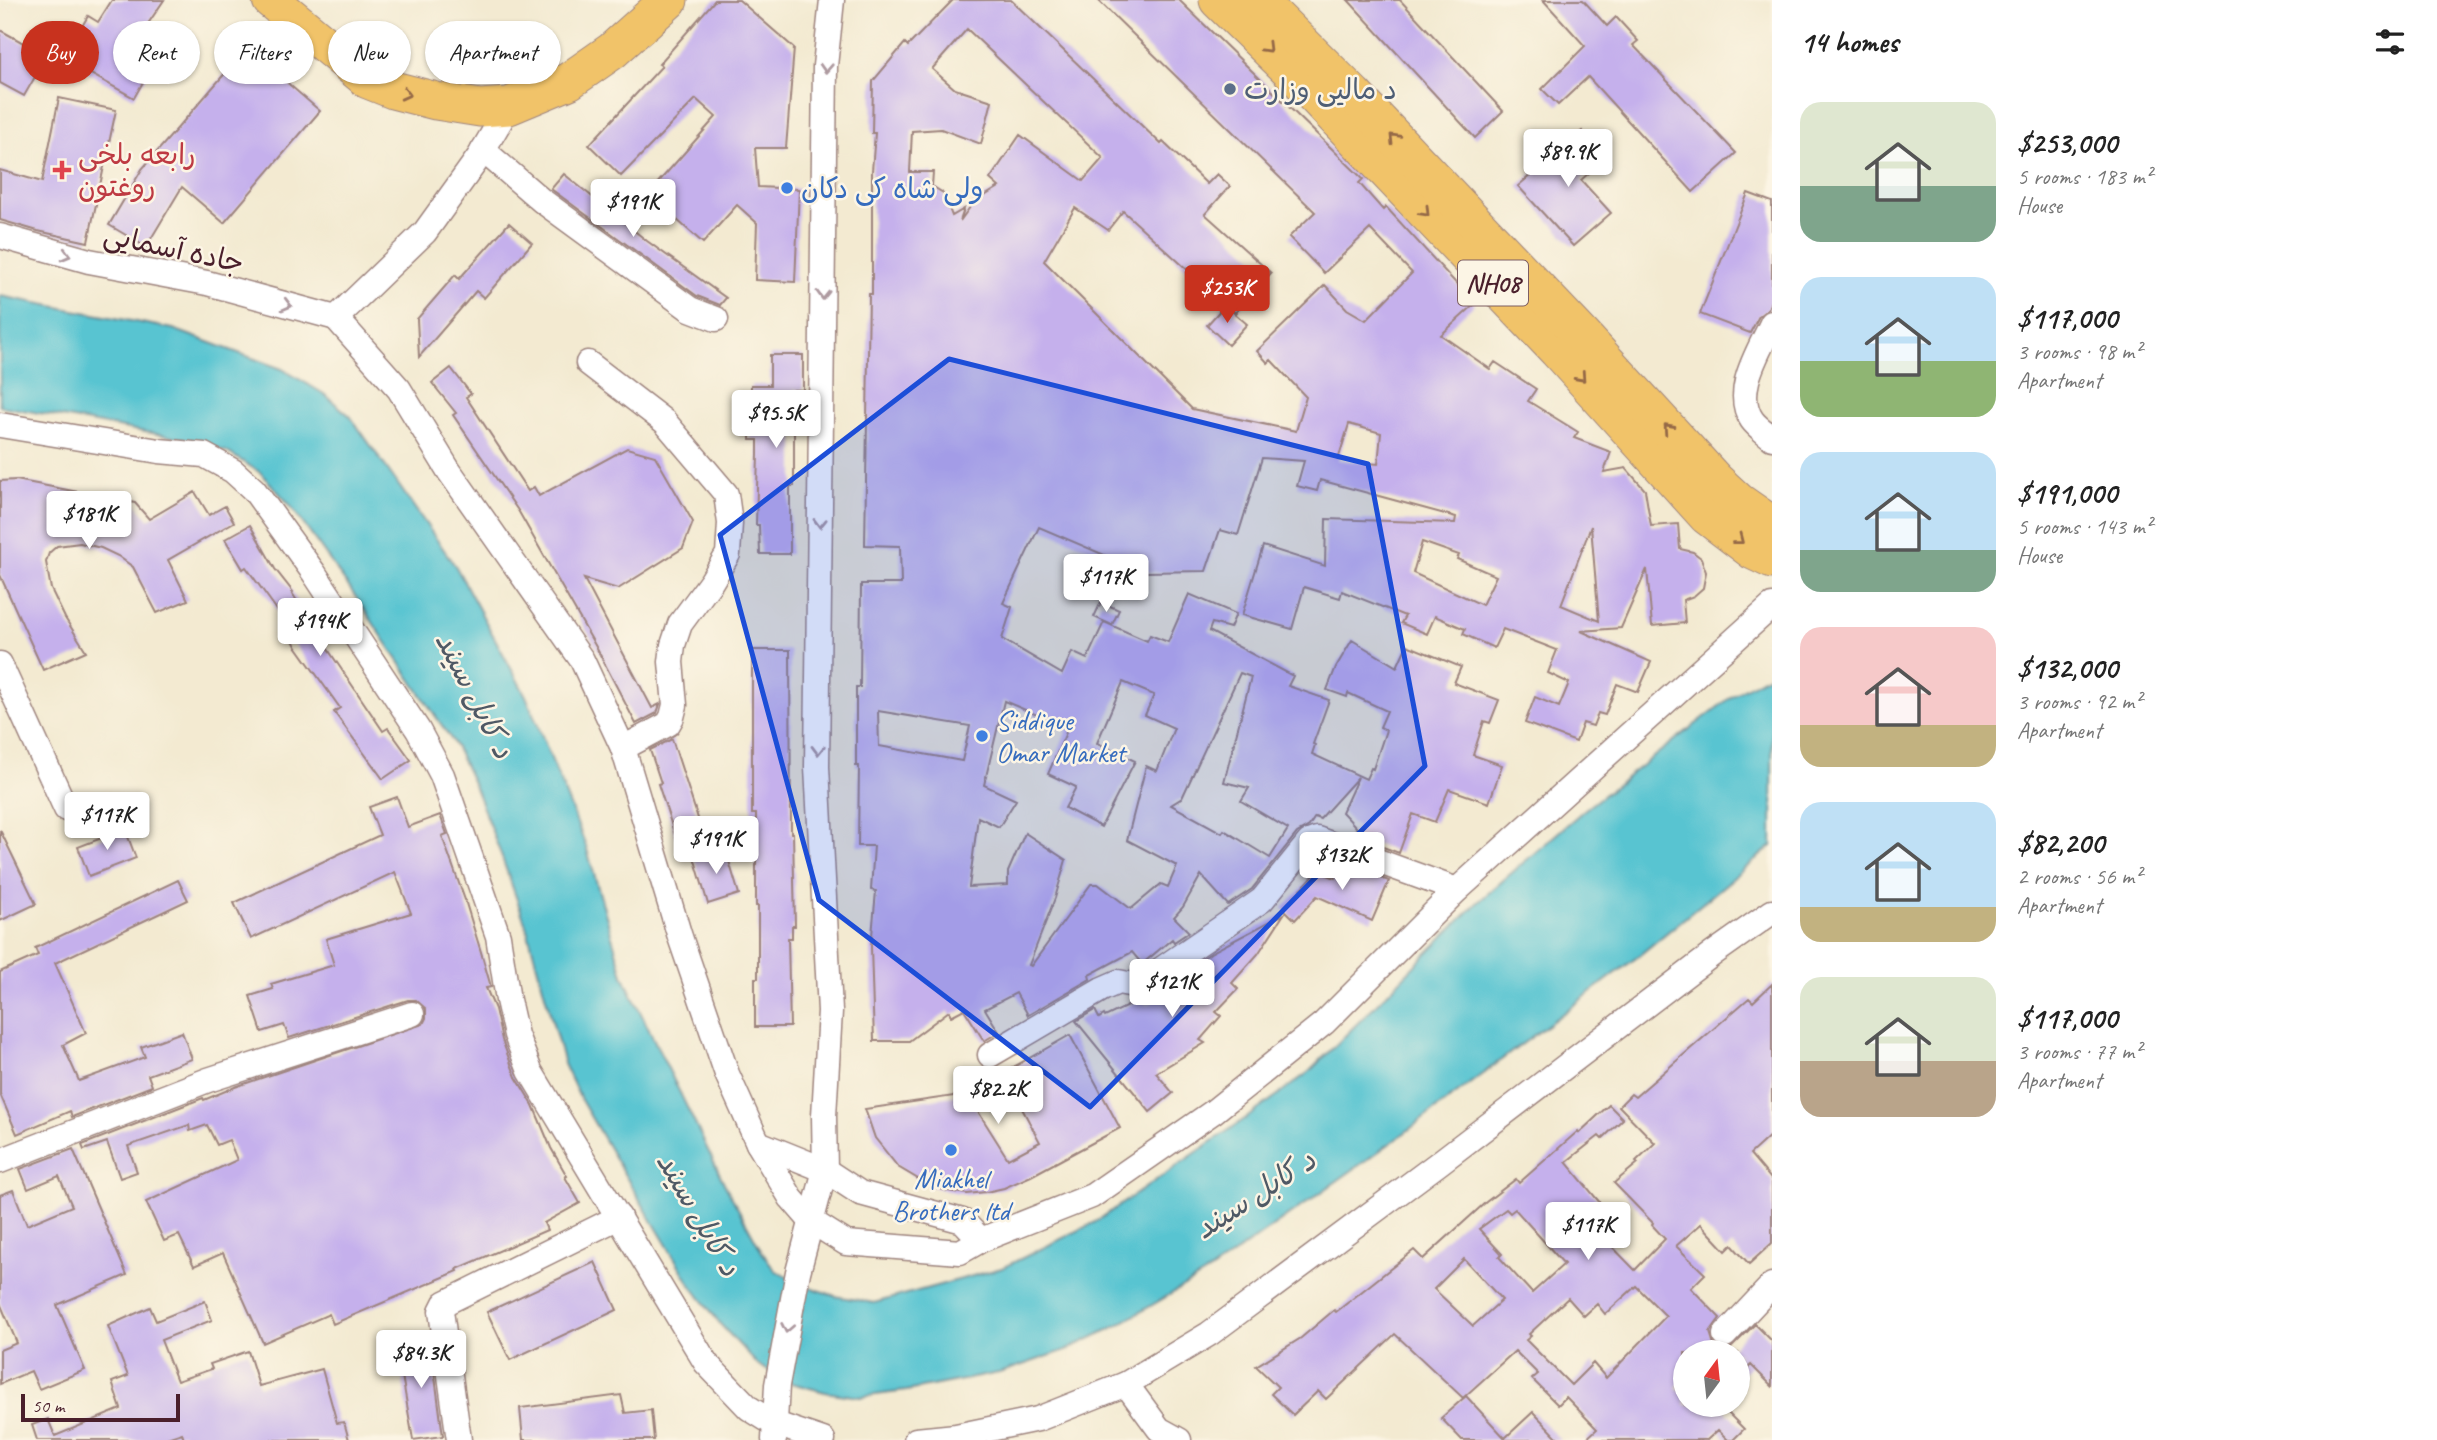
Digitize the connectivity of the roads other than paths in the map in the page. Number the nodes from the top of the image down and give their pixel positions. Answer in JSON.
{"nodes":[{"id":1,"x":271,"y":0,"type":"edge"},
{"id":2,"x":669,"y":0,"type":"edge"},
{"id":3,"x":832,"y":0,"type":"edge"},
{"id":4,"x":1218,"y":0,"type":"edge"},
{"id":5,"x":1258,"y":0,"type":"edge"},
{"id":6,"x":509,"y":107,"type":"junction"},
{"id":7,"x":484,"y":150,"type":"junction"},
{"id":8,"x":0,"y":236,"type":"edge"},
{"id":9,"x":336,"y":318,"type":"junction"},
{"id":10,"x":716,"y":318,"type":"dead end"},
{"id":11,"x":1772,"y":323,"type":"edge"},
{"id":12,"x":588,"y":363,"type":"dead end"},
{"id":13,"x":0,"y":425,"type":"edge"},
{"id":14,"x":1772,"y":438,"type":"edge"},
{"id":15,"x":1772,"y":524,"type":"edge"},
{"id":16,"x":1772,"y":560,"type":"edge"},
{"id":17,"x":1772,"y":606,"type":"edge"},
{"id":18,"x":0,"y":664,"type":"edge"},
{"id":19,"x":624,"y":748,"type":"junction"},
{"id":20,"x":66,"y":809,"type":"dead end"},
{"id":21,"x":1457,"y":890,"type":"junction"},
{"id":22,"x":1772,"y":912,"type":"edge"},
{"id":23,"x":412,"y":1014,"type":"dead end"},
{"id":24,"x":990,"y":1055,"type":"dead end"},
{"id":25,"x":758,"y":1143,"type":"junction"},
{"id":26,"x":1,"y":1159,"type":"edge"},
{"id":27,"x":825,"y":1170,"type":"junction"},
{"id":28,"x":619,"y":1217,"type":"junction"},
{"id":29,"x":811,"y":1221,"type":"junction"},
{"id":30,"x":981,"y":1240,"type":"junction"},
{"id":31,"x":1772,"y":1285,"type":"edge"},
{"id":32,"x":1725,"y":1335,"type":"dead end"},
{"id":33,"x":1126,"y":1384,"type":"junction"},
{"id":34,"x":774,"y":1432,"type":"edge"},
{"id":35,"x":459,"y":1440,"type":"edge"},
{"id":36,"x":822,"y":1440,"type":"edge"},
{"id":37,"x":916,"y":1440,"type":"edge"},
{"id":38,"x":1179,"y":1440,"type":"edge"}],
"edges":[{"from":1,"to":6,"type":"highway","one_way":true},
{"from":2,"to":6,"type":"highway"},
{"from":3,"to":27,"type":"street","one_way":true},
{"from":4,"to":16,"type":"highway","number":"NH08","one_way":true},
{"from":15,"to":5,"type":"highway","number":"NH08","one_way":true},
{"from":6,"to":7,"type":"street"},
{"from":7,"to":9,"type":"street"},
{"from":7,"to":10,"type":"street"},
{"from":8,"to":9,"type":"street","name":"جاده آسمایی","one_way":true},
{"from":9,"to":19,"type":"street"},
{"from":11,"to":14,"type":"street"},
{"from":12,"to":19,"type":"street"},
{"from":13,"to":28,"type":"street"},
{"from":17,"to":21,"type":"street"},
{"from":18,"to":20,"type":"street"},
{"from":19,"to":25,"type":"street"},
{"from":21,"to":24,"type":"street"},
{"from":21,"to":30,"type":"street"},
{"from":22,"to":33,"type":"street"},
{"from":23,"to":26,"type":"street"},
{"from":25,"to":27,"type":"street"},
{"from":25,"to":29,"type":"street"},
{"from":27,"to":29,"type":"street"},
{"from":27,"to":30,"type":"street"},
{"from":28,"to":34,"type":"street"},
{"from":28,"to":35,"type":"street"},
{"from":29,"to":30,"type":"street"},
{"from":29,"to":34,"type":"street","one_way":true},
{"from":31,"to":32,"type":"street"},
{"from":33,"to":37,"type":"street"},
{"from":33,"to":38,"type":"street"},
{"from":34,"to":36,"type":"street"}]}
